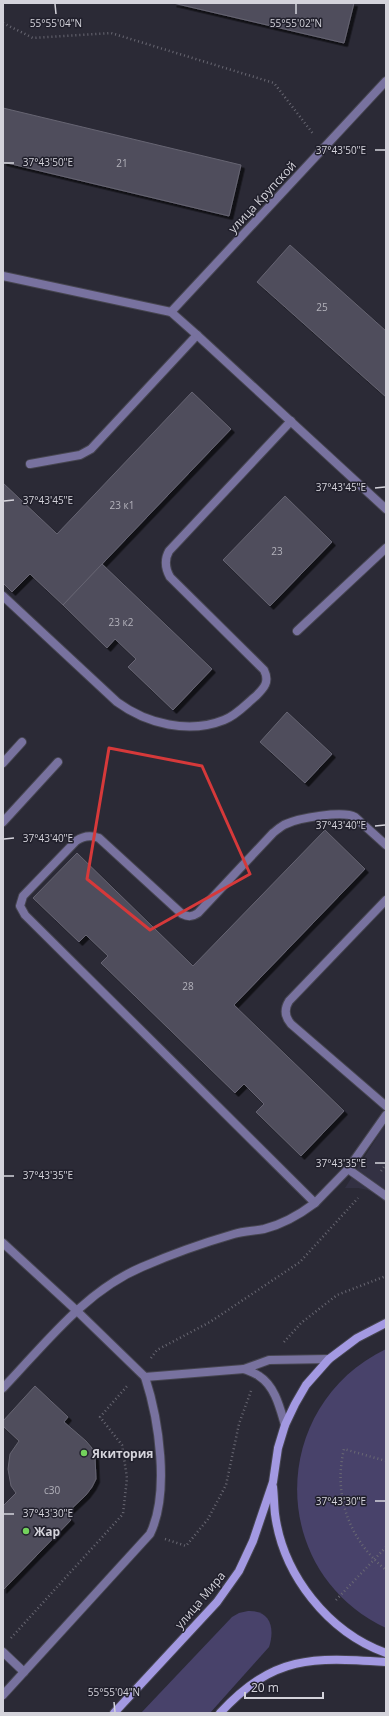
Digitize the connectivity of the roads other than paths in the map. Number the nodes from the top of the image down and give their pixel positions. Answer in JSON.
{"nodes":[{"id":1,"x":386,"y":82,"type":"edge"},
{"id":2,"x":3,"y":276,"type":"edge"},
{"id":3,"x":171,"y":312,"type":"junction"},
{"id":4,"x":197,"y":335,"type":"junction"},
{"id":5,"x":291,"y":421,"type":"junction"},
{"id":6,"x":30,"y":464,"type":"dead end"},
{"id":7,"x":386,"y":509,"type":"edge"},
{"id":8,"x":386,"y":548,"type":"edge"},
{"id":9,"x":3,"y":596,"type":"edge"},
{"id":10,"x":297,"y":631,"type":"dead end"},
{"id":11,"x":22,"y":742,"type":"dead end"},
{"id":12,"x":58,"y":762,"type":"dead end"},
{"id":13,"x":3,"y":763,"type":"edge"},
{"id":14,"x":3,"y":822,"type":"edge"},
{"id":15,"x":386,"y":845,"type":"edge"},
{"id":16,"x":386,"y":900,"type":"edge"},
{"id":17,"x":386,"y":1106,"type":"edge"},
{"id":18,"x":386,"y":1115,"type":"edge"},
{"id":19,"x":348,"y":1169,"type":"junction"},
{"id":20,"x":386,"y":1196,"type":"edge"},
{"id":21,"x":315,"y":1203,"type":"junction"},
{"id":22,"x":3,"y":1244,"type":"edge"},
{"id":23,"x":77,"y":1311,"type":"junction"},
{"id":24,"x":386,"y":1323,"type":"edge"},
{"id":25,"x":329,"y":1359,"type":"junction"},
{"id":26,"x":244,"y":1369,"type":"junction"},
{"id":27,"x":142,"y":1374,"type":"junction"},
{"id":28,"x":3,"y":1388,"type":"edge"},
{"id":29,"x":285,"y":1425,"type":"junction"},
{"id":30,"x":273,"y":1482,"type":"junction"},
{"id":31,"x":3,"y":1652,"type":"edge"},
{"id":32,"x":386,"y":1653,"type":"edge"},
{"id":33,"x":386,"y":1662,"type":"edge"},
{"id":34,"x":24,"y":1672,"type":"junction"},
{"id":35,"x":3,"y":1695,"type":"edge"},
{"id":36,"x":114,"y":1713,"type":"edge"},
{"id":37,"x":220,"y":1713,"type":"edge"}],
"edges":[{"from":1,"to":3,"type":"street","name":"улица Крупской"},
{"from":2,"to":3,"type":"street"},
{"from":3,"to":4,"type":"street"},
{"from":4,"to":5,"type":"street"},
{"from":4,"to":6,"type":"street"},
{"from":5,"to":7,"type":"street"},
{"from":5,"to":9,"type":"street"},
{"from":8,"to":10,"type":"street"},
{"from":11,"to":13,"type":"street"},
{"from":12,"to":14,"type":"street"},
{"from":15,"to":21,"type":"street"},
{"from":16,"to":17,"type":"street"},
{"from":18,"to":19,"type":"street"},
{"from":19,"to":20,"type":"street"},
{"from":19,"to":21,"type":"street"},
{"from":21,"to":23,"type":"street"},
{"from":22,"to":23,"type":"street"},
{"from":23,"to":27,"type":"street"},
{"from":23,"to":28,"type":"street"},
{"from":24,"to":25,"type":"main road","name":"улица Мира"},
{"from":25,"to":26,"type":"street"},
{"from":25,"to":29,"type":"main road","name":"улица Мира"},
{"from":26,"to":27,"type":"street"},
{"from":26,"to":29,"type":"street"},
{"from":27,"to":34,"type":"street"},
{"from":29,"to":30,"type":"main road","name":"улица Мира"},
{"from":30,"to":32,"type":"main road","name":"улица Мира"},
{"from":30,"to":36,"type":"main road","name":"улица Мира"},
{"from":31,"to":34,"type":"street"},
{"from":33,"to":37,"type":"main road"},
{"from":34,"to":35,"type":"street"}]}
